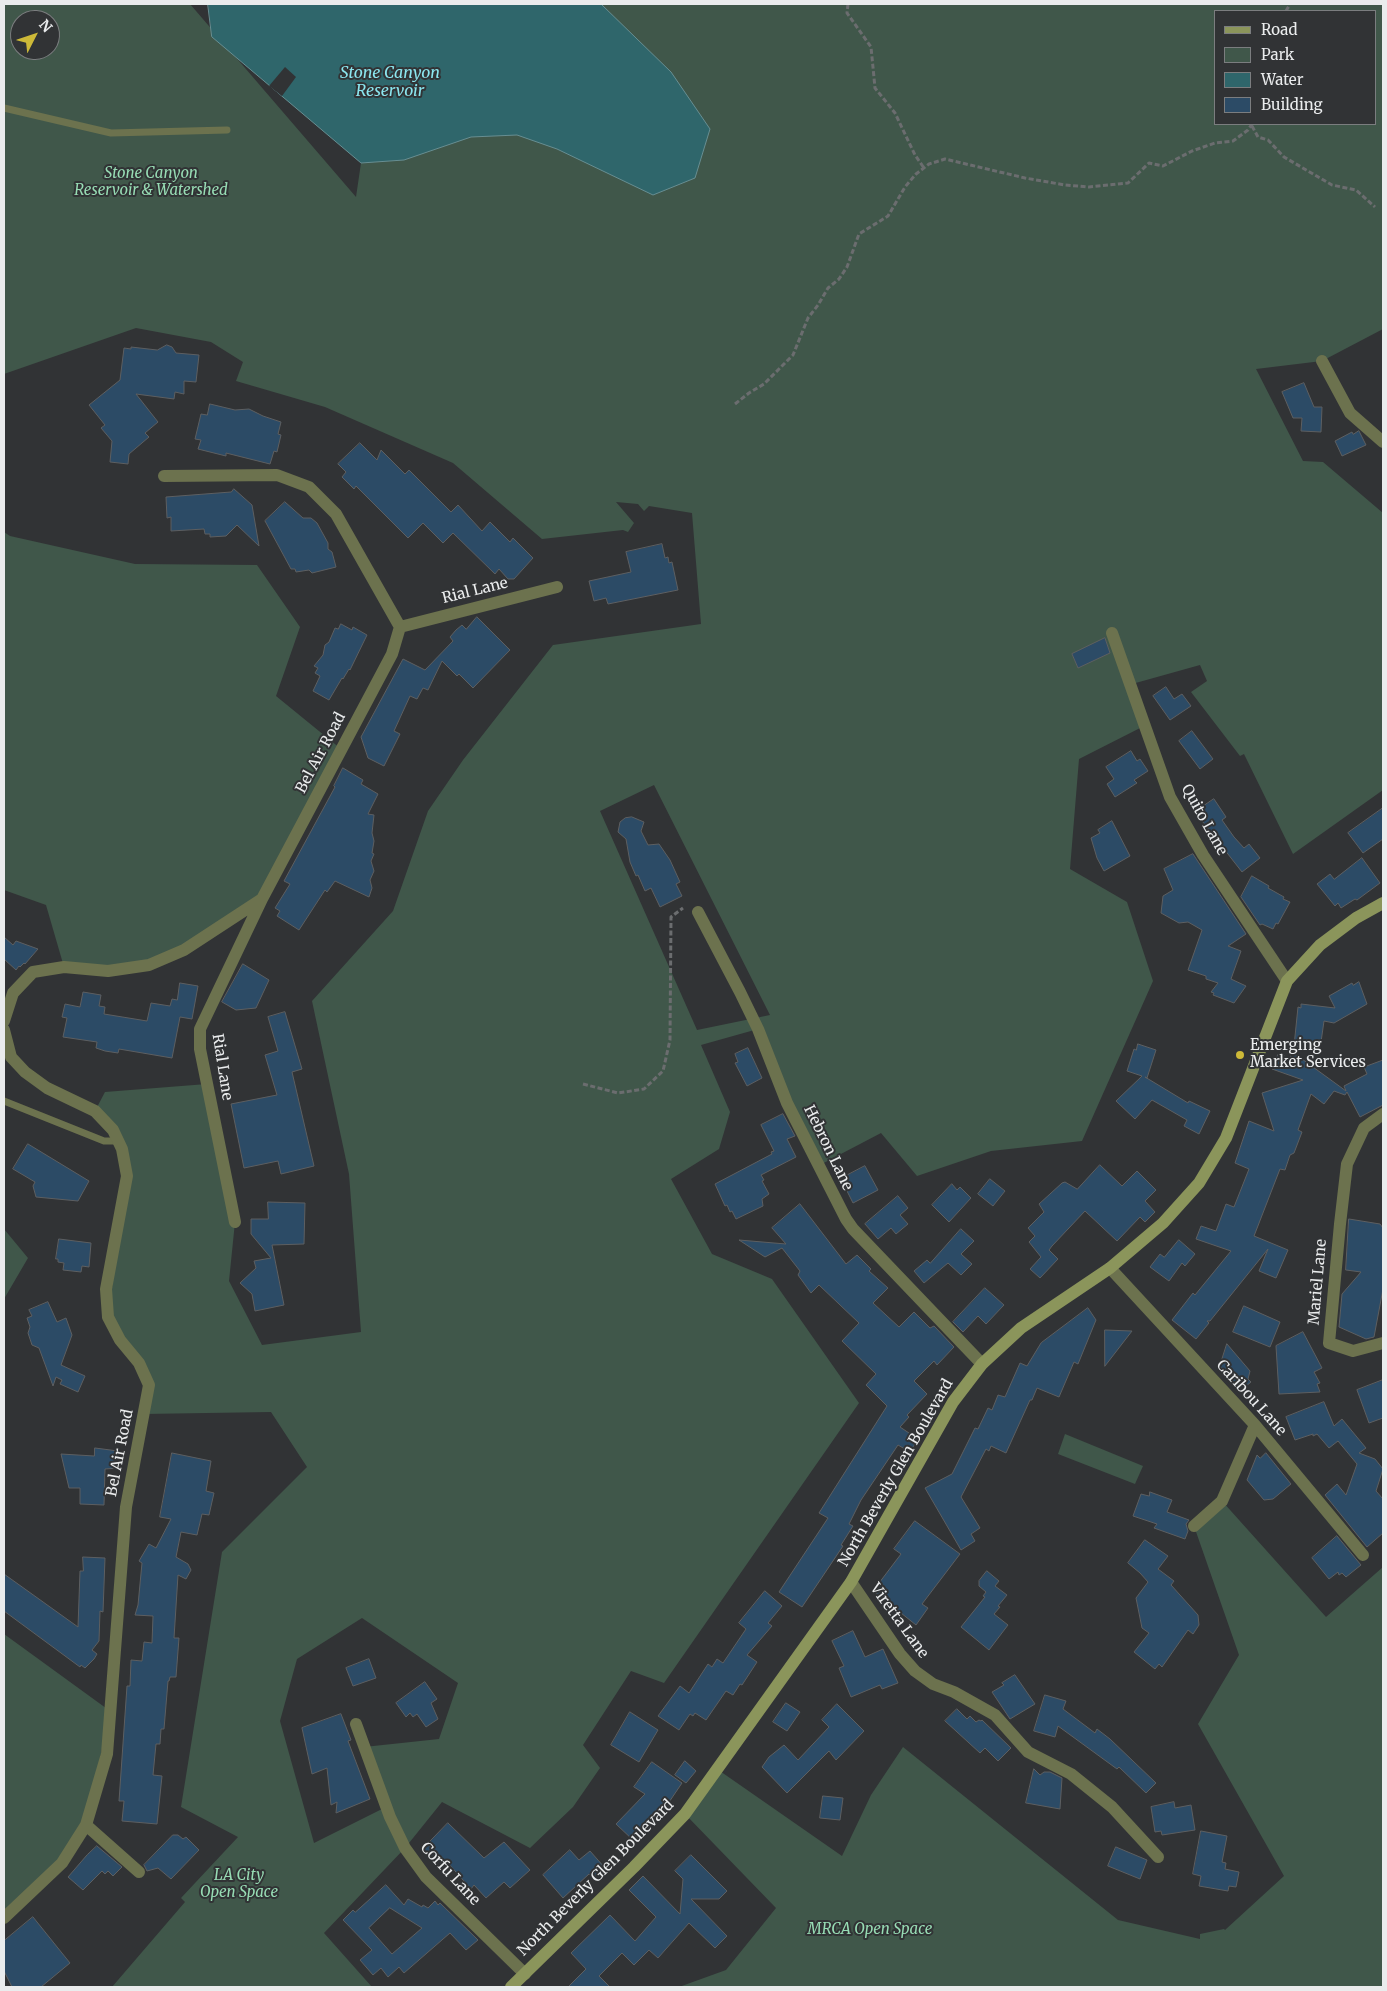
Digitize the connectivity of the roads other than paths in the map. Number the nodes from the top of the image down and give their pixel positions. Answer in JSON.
{"nodes":[{"id":1,"x":4,"y":108,"type":"edge"},
{"id":2,"x":227,"y":130,"type":"dead end"},
{"id":3,"x":1322,"y":361,"type":"dead end"},
{"id":4,"x":1383,"y":442,"type":"edge"},
{"id":5,"x":164,"y":476,"type":"dead end"},
{"id":6,"x":557,"y":587,"type":"dead end"},
{"id":7,"x":400,"y":627,"type":"junction"},
{"id":8,"x":1112,"y":633,"type":"dead end"},
{"id":9,"x":262,"y":899,"type":"junction"},
{"id":10,"x":1383,"y":903,"type":"edge"},
{"id":11,"x":698,"y":912,"type":"road end"},
{"id":12,"x":1287,"y":981,"type":"junction"},
{"id":13,"x":4,"y":1021,"type":"edge"},
{"id":14,"x":4,"y":1030,"type":"edge"},
{"id":15,"x":4,"y":1101,"type":"edge"},
{"id":16,"x":1383,"y":1114,"type":"edge"},
{"id":17,"x":118,"y":1141,"type":"junction"},
{"id":18,"x":235,"y":1222,"type":"dead end"},
{"id":19,"x":1110,"y":1268,"type":"junction"},
{"id":20,"x":1383,"y":1343,"type":"edge"},
{"id":21,"x":982,"y":1364,"type":"junction"},
{"id":22,"x":1254,"y":1425,"type":"junction"},
{"id":23,"x":1194,"y":1526,"type":"dead end"},
{"id":24,"x":1362,"y":1555,"type":"dead end"},
{"id":25,"x":851,"y":1582,"type":"junction"},
{"id":26,"x":356,"y":1724,"type":"dead end"},
{"id":27,"x":86,"y":1825,"type":"junction"},
{"id":28,"x":1158,"y":1857,"type":"dead end"},
{"id":29,"x":139,"y":1872,"type":"dead end"},
{"id":30,"x":4,"y":1916,"type":"edge"},
{"id":31,"x":525,"y":1974,"type":"junction"},
{"id":32,"x":511,"y":1987,"type":"edge"}],
"edges":[{"from":1,"to":2,"type":"lane"},
{"from":3,"to":4,"type":"street"},
{"from":5,"to":7,"type":"street"},
{"from":6,"to":7,"type":"street","name":"Rial Lane"},
{"from":7,"to":9,"type":"street","name":"Bel Air Road"},
{"from":8,"to":12,"type":"street","name":"Quito Lane"},
{"from":9,"to":13,"type":"street","name":"Bel Air Road"},
{"from":9,"to":18,"type":"street","name":"Rial Lane"},
{"from":10,"to":12,"type":"main road","name":"North Beverly Glen Boulevard"},
{"from":11,"to":21,"type":"street","name":"Hebron Lane"},
{"from":12,"to":19,"type":"main road","name":"North Beverly Glen Boulevard"},
{"from":14,"to":17,"type":"street","name":"Bel Air Road"},
{"from":15,"to":17,"type":"lane"},
{"from":16,"to":20,"type":"street","name":"Mariel Lane"},
{"from":17,"to":27,"type":"street","name":"Bel Air Road"},
{"from":19,"to":21,"type":"main road","name":"North Beverly Glen Boulevard"},
{"from":19,"to":22,"type":"street","name":"Caribou Lane"},
{"from":21,"to":25,"type":"main road","name":"North Beverly Glen Boulevard"},
{"from":22,"to":23,"type":"street"},
{"from":22,"to":24,"type":"street","name":"Caribou Lane"},
{"from":25,"to":28,"type":"street","name":"Viretta Lane"},
{"from":25,"to":31,"type":"main road","name":"North Beverly Glen Boulevard"},
{"from":26,"to":31,"type":"street","name":"Corfu Lane"},
{"from":27,"to":29,"type":"street"},
{"from":27,"to":30,"type":"street","name":"Bel Air Road"},
{"from":31,"to":32,"type":"main road","name":"North Beverly Glen Boulevard"}]}
